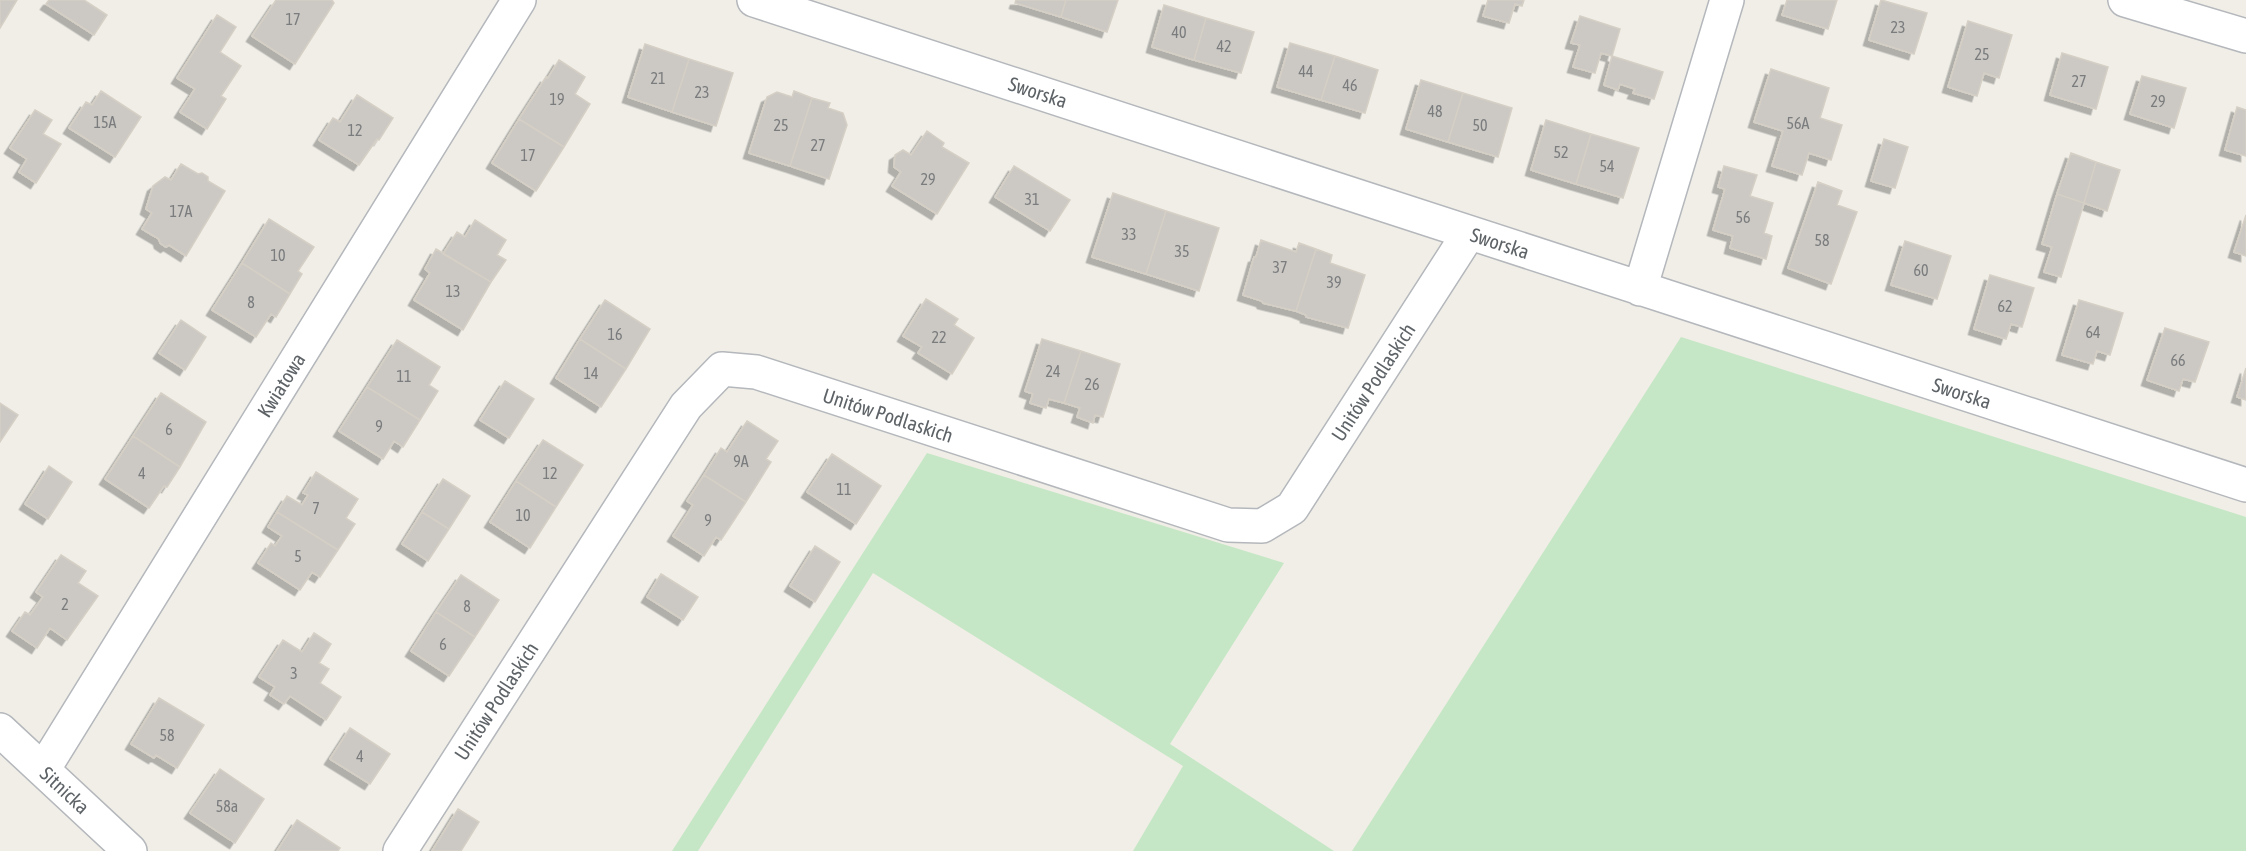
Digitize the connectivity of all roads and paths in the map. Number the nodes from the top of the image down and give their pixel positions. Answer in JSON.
{"nodes":[{"id":1,"x":519,"y":0,"type":"edge"},
{"id":2,"x":754,"y":0,"type":"edge"},
{"id":3,"x":1727,"y":0,"type":"edge"},
{"id":4,"x":2125,"y":0,"type":"edge"},
{"id":5,"x":2246,"y":36,"type":"edge"},
{"id":6,"x":1469,"y":233,"type":"junction"},
{"id":7,"x":1640,"y":289,"type":"junction"},
{"id":8,"x":2246,"y":485,"type":"edge"},
{"id":9,"x":0,"y":730,"type":"edge"},
{"id":10,"x":43,"y":770,"type":"junction"},
{"id":11,"x":130,"y":851,"type":"edge"},
{"id":12,"x":400,"y":851,"type":"edge"}],
"edges":[{"from":1,"to":10,"type":"street","name":"Kwiatowa"},
{"from":2,"to":6,"type":"street","name":"Sworska"},
{"from":3,"to":7,"type":"street"},
{"from":4,"to":5,"type":"street"},
{"from":6,"to":7,"type":"street","name":"Sworska"},
{"from":6,"to":12,"type":"street","name":"Unitów Podlaskich"},
{"from":7,"to":8,"type":"street","name":"Sworska"},
{"from":9,"to":10,"type":"street","name":"Sitnicka"},
{"from":10,"to":11,"type":"street","name":"Sitnicka"}]}
